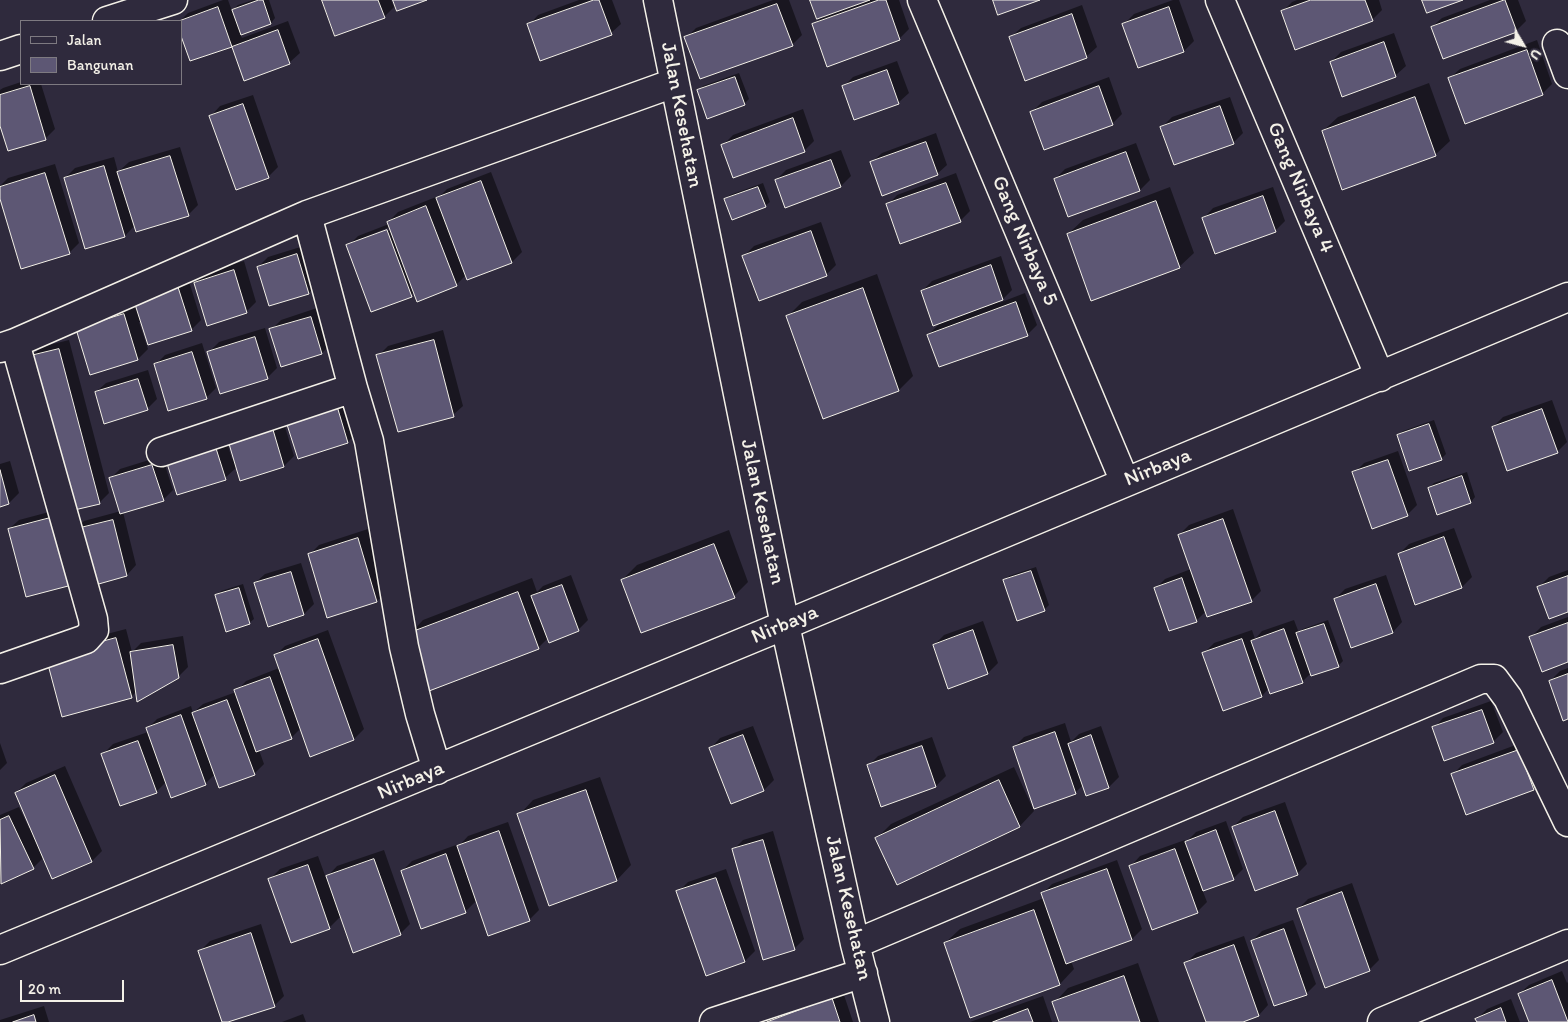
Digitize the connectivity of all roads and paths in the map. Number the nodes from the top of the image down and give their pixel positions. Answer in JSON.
{"nodes":[{"id":1,"x":173,"y":0,"type":"edge"},
{"id":2,"x":658,"y":0,"type":"edge"},
{"id":3,"x":922,"y":0,"type":"edge"},
{"id":4,"x":1220,"y":0,"type":"edge"},
{"id":5,"x":110,"y":20,"type":"edge"},
{"id":6,"x":1557,"y":44,"type":"dead end"},
{"id":7,"x":20,"y":49,"type":"edge"},
{"id":8,"x":0,"y":56,"type":"edge"},
{"id":9,"x":1568,"y":74,"type":"edge"},
{"id":10,"x":674,"y":83,"type":"junction"},
{"id":11,"x":307,"y":215,"type":"junction"},
{"id":12,"x":1568,"y":298,"type":"edge"},
{"id":13,"x":8,"y":346,"type":"edge"},
{"id":14,"x":1380,"y":377,"type":"junction"},
{"id":15,"x":353,"y":388,"type":"junction"},
{"id":16,"x":161,"y":452,"type":"dead end"},
{"id":17,"x":1126,"y":482,"type":"junction"},
{"id":18,"x":785,"y":625,"type":"junction"},
{"id":19,"x":0,"y":669,"type":"edge"},
{"id":20,"x":437,"y":770,"type":"junction"},
{"id":21,"x":1568,"y":822,"type":"edge"},
{"id":22,"x":855,"y":944,"type":"junction"},
{"id":23,"x":1568,"y":944,"type":"edge"},
{"id":24,"x":0,"y":950,"type":"edge"},
{"id":25,"x":863,"y":973,"type":"junction"},
{"id":26,"x":714,"y":1022,"type":"edge"},
{"id":27,"x":875,"y":1022,"type":"edge"},
{"id":28,"x":1382,"y":1022,"type":"edge"}],
"edges":[{"from":1,"to":5,"type":"street"},
{"from":2,"to":10,"type":"street","name":"Jalan Kesehatan"},
{"from":3,"to":17,"type":"street","name":"Gang Nirbaya 5"},
{"from":4,"to":14,"type":"street","name":"Gang Nirbaya 4"},
{"from":6,"to":9,"type":"street"},
{"from":7,"to":8,"type":"street"},
{"from":10,"to":11,"type":"street"},
{"from":10,"to":18,"type":"street","name":"Jalan Kesehatan"},
{"from":11,"to":13,"type":"street"},
{"from":11,"to":15,"type":"street"},
{"from":12,"to":14,"type":"street","name":"Nirbaya"},
{"from":13,"to":19,"type":"street"},
{"from":14,"to":17,"type":"street","name":"Nirbaya"},
{"from":15,"to":16,"type":"street"},
{"from":15,"to":20,"type":"street"},
{"from":17,"to":18,"type":"street","name":"Nirbaya"},
{"from":18,"to":20,"type":"street","name":"Nirbaya"},
{"from":18,"to":22,"type":"street","name":"Jalan Kesehatan"},
{"from":20,"to":24,"type":"street","name":"Nirbaya"},
{"from":21,"to":22,"type":"street"},
{"from":22,"to":25,"type":"street","name":"Jalan Kesehatan"},
{"from":23,"to":28,"type":"street"},
{"from":25,"to":26,"type":"street"},
{"from":25,"to":27,"type":"street","name":"Jalan Kesehatan"}]}
